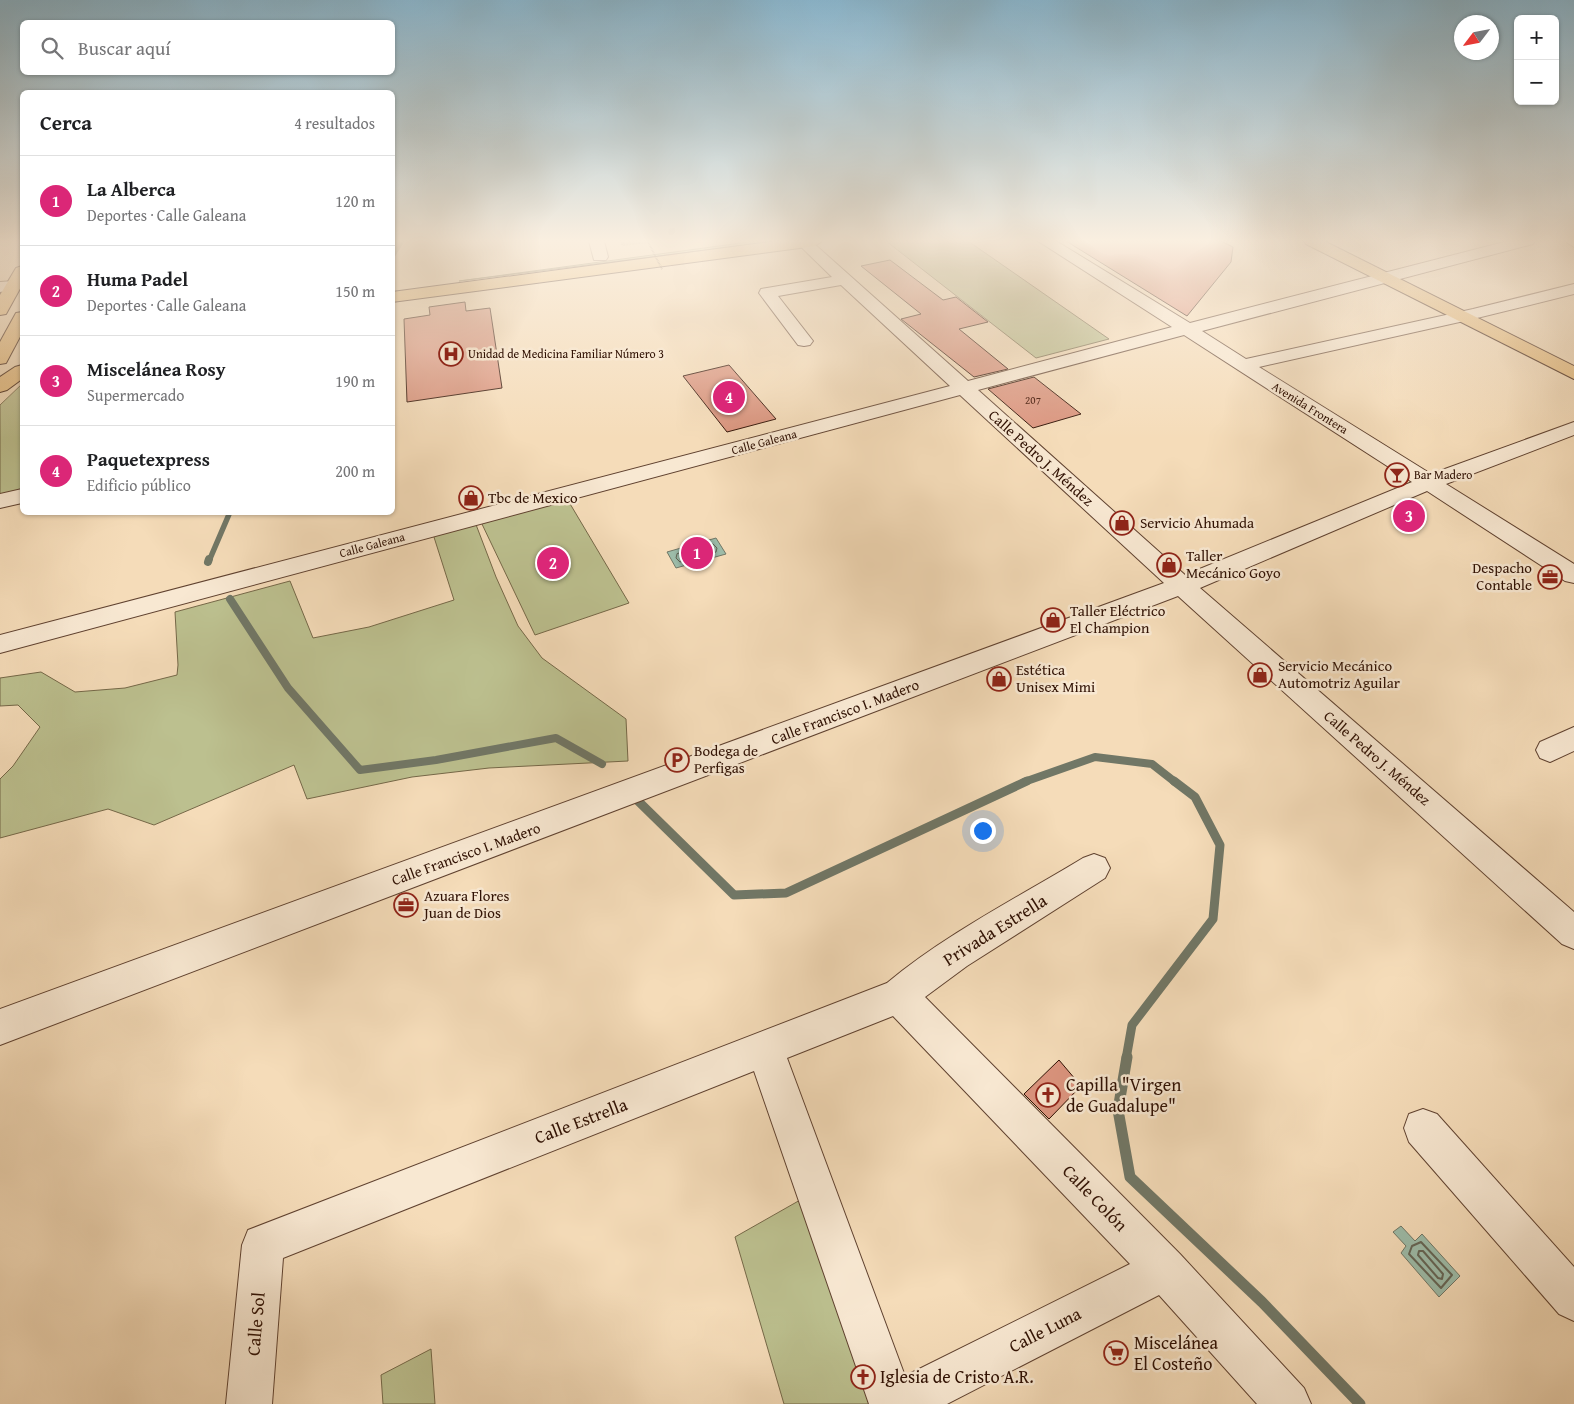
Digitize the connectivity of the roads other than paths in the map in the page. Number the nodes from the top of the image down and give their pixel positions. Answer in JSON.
{"nodes":[{"id":1,"x":777,"y":307,"type":"edge"},
{"id":2,"x":872,"y":307,"type":"edge"},
{"id":3,"x":1150,"y":307,"type":"edge"},
{"id":4,"x":1274,"y":307,"type":"edge"},
{"id":5,"x":1450,"y":307,"type":"edge"},
{"id":6,"x":1502,"y":307,"type":"edge"},
{"id":7,"x":1467,"y":315,"type":"junction"},
{"id":8,"x":1187,"y":329,"type":"junction"},
{"id":9,"x":13,"y":333,"type":"edge"},
{"id":10,"x":804,"y":341,"type":"dead end"},
{"id":11,"x":0,"y":359,"type":"edge"},
{"id":12,"x":1574,"y":364,"type":"edge"},
{"id":13,"x":1242,"y":365,"type":"junction"},
{"id":14,"x":20,"y":372,"type":"edge"},
{"id":15,"x":1574,"y":373,"type":"edge"},
{"id":16,"x":0,"y":386,"type":"edge"},
{"id":17,"x":964,"y":389,"type":"junction"},
{"id":18,"x":1574,"y":428,"type":"edge"},
{"id":19,"x":1428,"y":483,"type":"junction"},
{"id":20,"x":20,"y":496,"type":"edge"},
{"id":21,"x":0,"y":501,"type":"edge"},
{"id":22,"x":1574,"y":575,"type":"edge"},
{"id":23,"x":1182,"y":586,"type":"junction"},
{"id":24,"x":0,"y":644,"type":"edge"},
{"id":25,"x":1094,"y":868,"type":"dead end"},
{"id":26,"x":1574,"y":933,"type":"edge"},
{"id":27,"x":898,"y":996,"type":"junction"},
{"id":28,"x":0,"y":1027,"type":"edge"},
{"id":29,"x":765,"y":1049,"type":"junction"},
{"id":30,"x":1422,"y":1128,"type":"dead end"},
{"id":31,"x":263,"y":1245,"type":"joint"},
{"id":32,"x":1164,"y":1269,"type":"junction"},
{"id":33,"x":1574,"y":1299,"type":"edge"},
{"id":34,"x":248,"y":1404,"type":"edge"},
{"id":35,"x":892,"y":1404,"type":"edge"},
{"id":36,"x":899,"y":1404,"type":"edge"},
{"id":37,"x":1288,"y":1404,"type":"edge"}],
"edges":[{"from":1,"to":10,"type":"street"},
{"from":2,"to":17,"type":"street","name":"Calle Pedro J. Méndez"},
{"from":3,"to":8,"type":"street","name":"Avenida Frontera"},
{"from":4,"to":8,"type":"street","name":"Calle Galeana"},
{"from":5,"to":7,"type":"main road"},
{"from":6,"to":7,"type":"street"},
{"from":7,"to":12,"type":"main road"},
{"from":7,"to":13,"type":"street"},
{"from":7,"to":15,"type":"main road"},
{"from":8,"to":13,"type":"street","name":"Avenida Frontera"},
{"from":8,"to":17,"type":"street","name":"Calle Galeana"},
{"from":9,"to":11,"type":"main road"},
{"from":13,"to":19,"type":"street","name":"Avenida Frontera"},
{"from":14,"to":16,"type":"main road"},
{"from":17,"to":23,"type":"street","name":"Calle Pedro J. Méndez"},
{"from":17,"to":24,"type":"street","name":"Calle Galeana"},
{"from":18,"to":19,"type":"street","name":"Calle Francisco I. Madero"},
{"from":19,"to":22,"type":"street","name":"Avenida Frontera"},
{"from":19,"to":23,"type":"street","name":"Calle Francisco I. Madero"},
{"from":20,"to":21,"type":"street"},
{"from":23,"to":26,"type":"street","name":"Calle Pedro J. Méndez"},
{"from":23,"to":28,"type":"street","name":"Calle Francisco I. Madero"},
{"from":25,"to":27,"type":"street","name":"Privada Estrella"},
{"from":27,"to":29,"type":"street","name":"Calle Estrella"},
{"from":27,"to":32,"type":"street","name":"Calle Colón"},
{"from":29,"to":31,"type":"street","name":"Calle Estrella"},
{"from":29,"to":35,"type":"street"},
{"from":30,"to":33,"type":"street"},
{"from":31,"to":34,"type":"street","name":"Calle Sol"},
{"from":32,"to":36,"type":"street","name":"Calle Luna"},
{"from":32,"to":37,"type":"street","name":"Calle Colón"}]}
